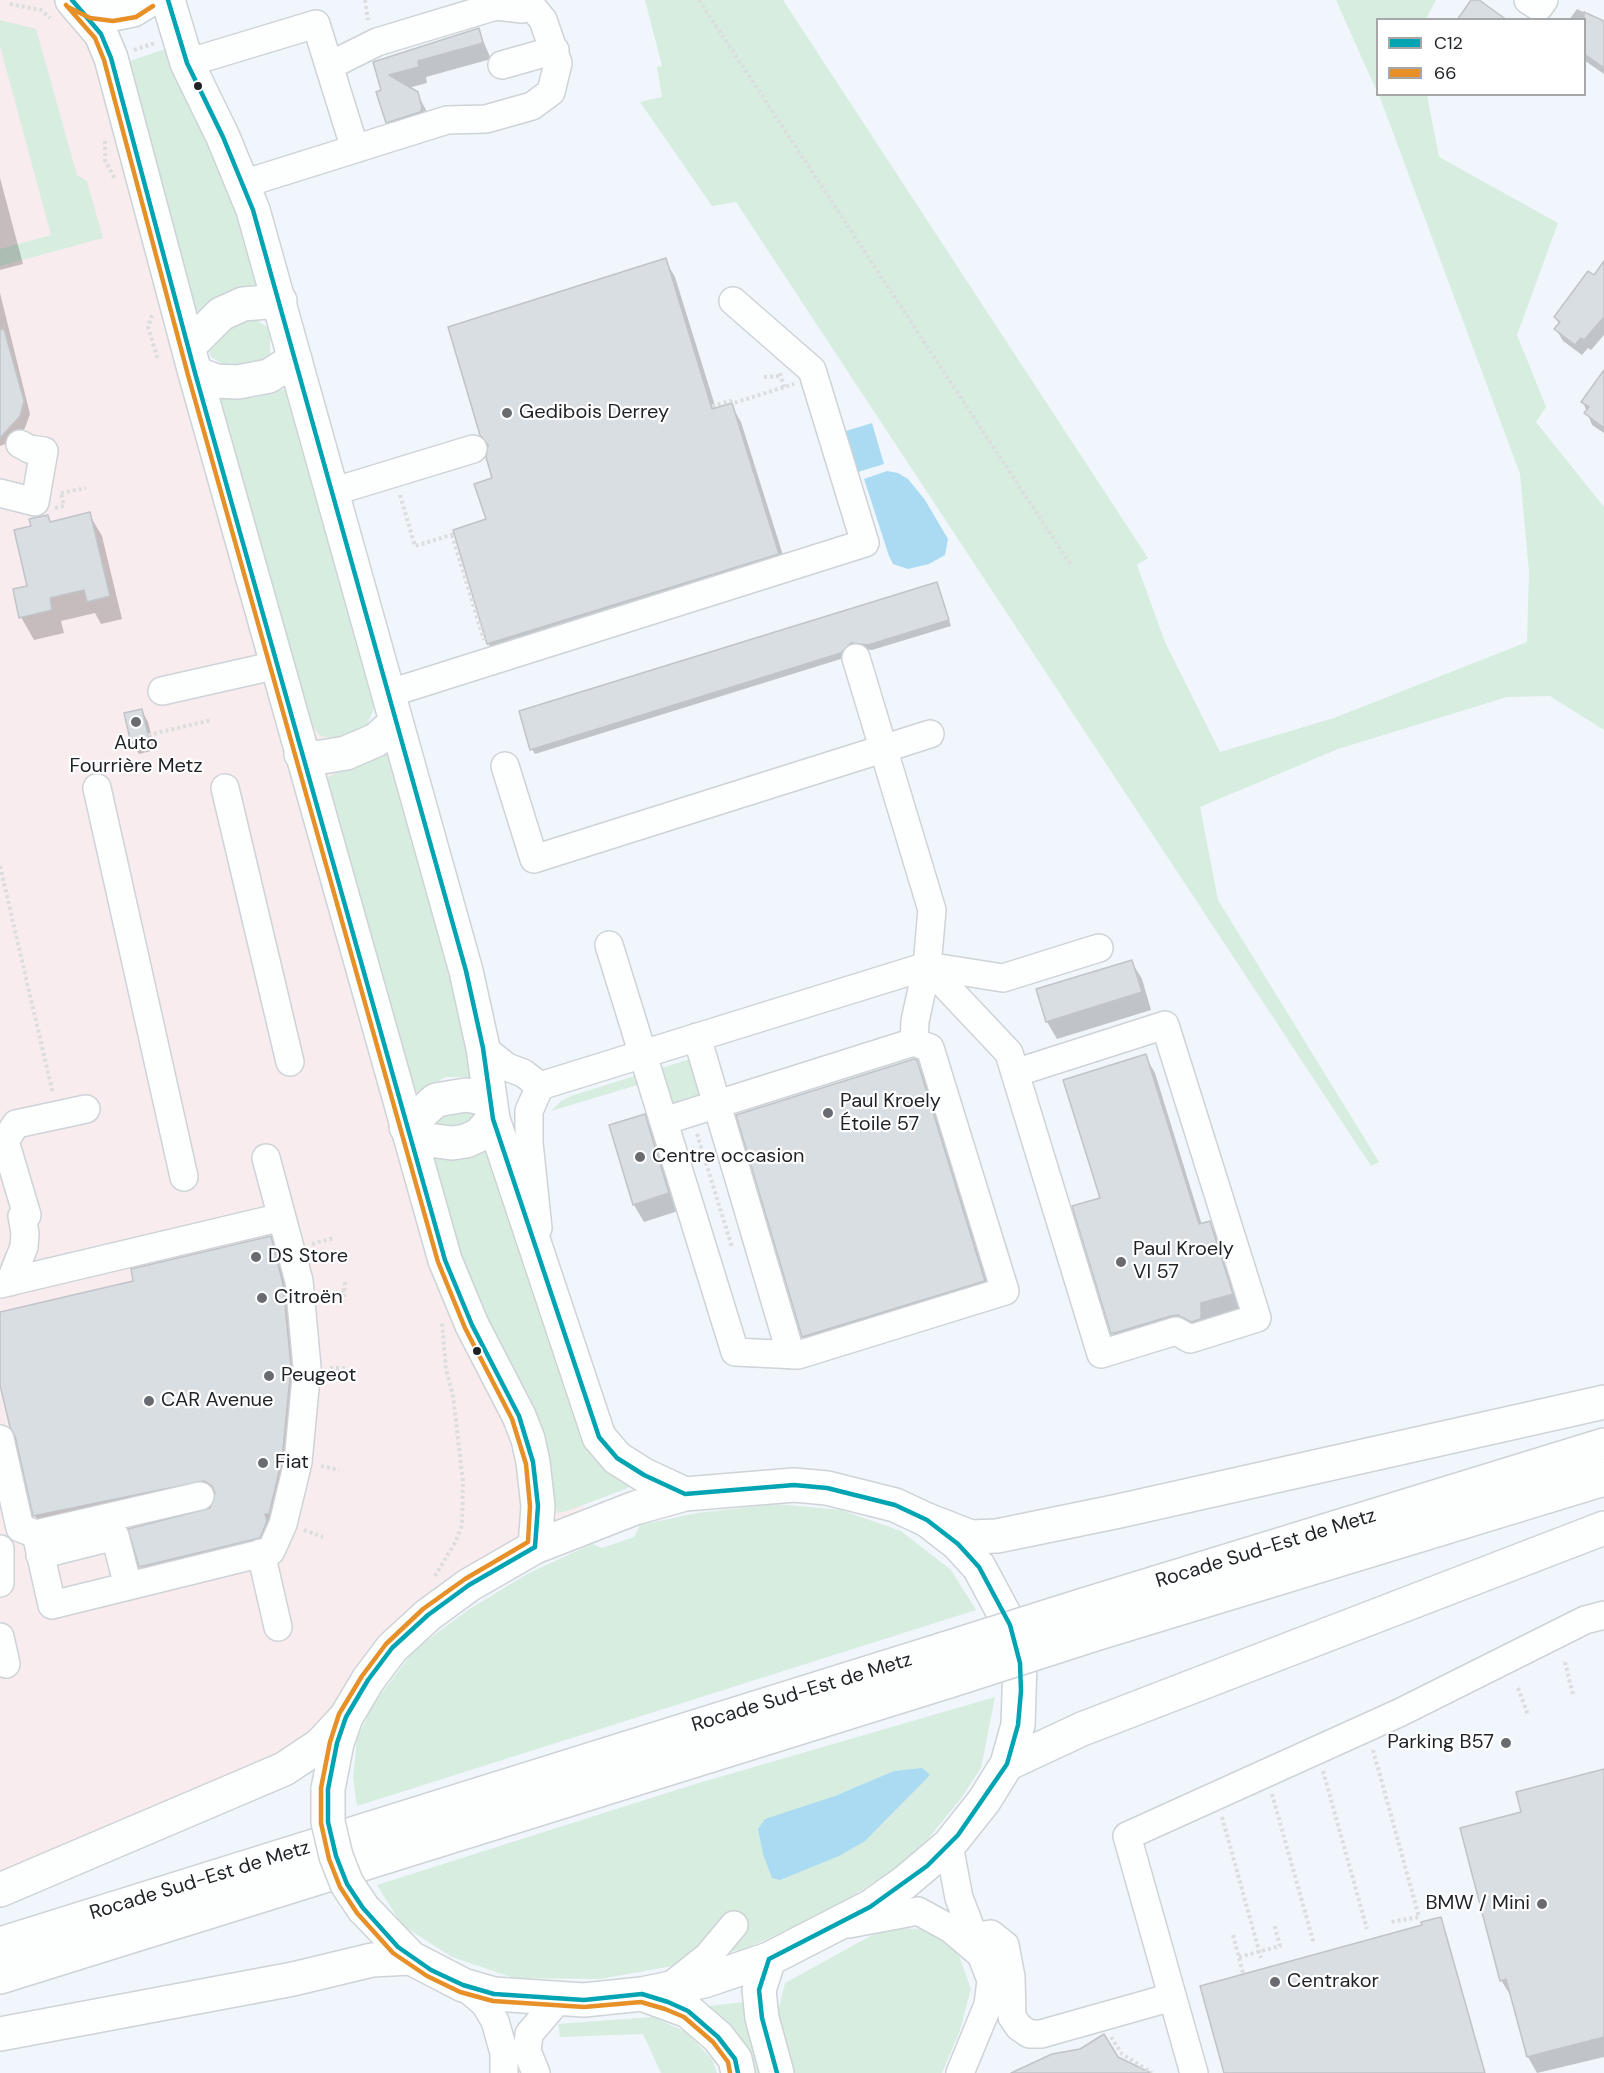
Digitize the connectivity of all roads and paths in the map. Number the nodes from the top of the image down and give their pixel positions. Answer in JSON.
{"nodes":[{"id":1,"x":150,"y":0,"type":"edge"},
{"id":2,"x":168,"y":0,"type":"edge"},
{"id":3,"x":699,"y":0,"type":"edge"},
{"id":4,"x":1528,"y":0,"type":"edge"},
{"id":5,"x":1544,"y":0,"type":"edge"},
{"id":6,"x":529,"y":2,"type":"edge"},
{"id":7,"x":10,"y":4,"type":"dead end"},
{"id":8,"x":66,"y":7,"type":"edge"},
{"id":9,"x":182,"y":49,"type":"junction"},
{"id":10,"x":555,"y":50,"type":"junction"},
{"id":11,"x":111,"y":58,"type":"junction"},
{"id":12,"x":502,"y":65,"type":"dead end"},
{"id":13,"x":329,"y":66,"type":"junction"},
{"id":14,"x":105,"y":133,"type":"dead end"},
{"id":15,"x":355,"y":149,"type":"junction"},
{"id":16,"x":118,"y":183,"type":"dead end"},
{"id":17,"x":243,"y":184,"type":"junction"},
{"id":18,"x":280,"y":301,"type":"junction"},
{"id":19,"x":733,"y":302,"type":"dead end"},
{"id":20,"x":152,"y":308,"type":"dead end"},
{"id":21,"x":295,"y":359,"type":"junction"},
{"id":22,"x":158,"y":360,"type":"dead end"},
{"id":23,"x":192,"y":360,"type":"junction"},
{"id":24,"x":781,"y":376,"type":"dead end"},
{"id":25,"x":764,"y":377,"type":"dead end"},
{"id":26,"x":802,"y":382,"type":"dead end"},
{"id":27,"x":712,"y":406,"type":"dead end"},
{"id":28,"x":20,"y":444,"type":"dead end"},
{"id":29,"x":473,"y":449,"type":"dead end"},
{"id":30,"x":86,"y":488,"type":"dead end"},
{"id":31,"x":396,"y":490,"type":"dead end"},
{"id":32,"x":332,"y":492,"type":"junction"},
{"id":33,"x":0,"y":493,"type":"edge"},
{"id":34,"x":61,"y":493,"type":"dead end"},
{"id":35,"x":1071,"y":565,"type":"dead end"},
{"id":36,"x":856,"y":658,"type":"dead end"},
{"id":37,"x":490,"y":660,"type":"junction"},
{"id":38,"x":277,"y":665,"type":"junction"},
{"id":39,"x":162,"y":691,"type":"dead end"},
{"id":40,"x":391,"y":708,"type":"junction"},
{"id":41,"x":212,"y":720,"type":"dead end"},
{"id":42,"x":930,"y":734,"type":"dead end"},
{"id":43,"x":148,"y":735,"type":"dead end"},
{"id":44,"x":883,"y":748,"type":"junction"},
{"id":45,"x":302,"y":754,"type":"junction"},
{"id":46,"x":505,"y":766,"type":"dead end"},
{"id":47,"x":97,"y":788,"type":"dead end"},
{"id":48,"x":225,"y":788,"type":"dead end"},
{"id":49,"x":0,"y":866,"type":"edge"},
{"id":50,"x":609,"y":945,"type":"dead end"},
{"id":51,"x":1099,"y":948,"type":"dead end"},
{"id":52,"x":927,"y":966,"type":"junction"},
{"id":53,"x":697,"y":1037,"type":"junction"},
{"id":54,"x":914,"y":1042,"type":"junction"},
{"id":55,"x":483,"y":1048,"type":"junction"},
{"id":56,"x":643,"y":1054,"type":"junction"},
{"id":57,"x":291,"y":1062,"type":"dead end"},
{"id":58,"x":1015,"y":1073,"type":"junction"},
{"id":59,"x":540,"y":1086,"type":"junction"},
{"id":60,"x":717,"y":1103,"type":"junction"},
{"id":61,"x":86,"y":1109,"type":"dead end"},
{"id":62,"x":491,"y":1109,"type":"junction"},
{"id":63,"x":690,"y":1112,"type":"junction"},
{"id":64,"x":50,"y":1116,"type":"junction"},
{"id":65,"x":664,"y":1121,"type":"junction"},
{"id":66,"x":406,"y":1127,"type":"junction"},
{"id":67,"x":3,"y":1141,"type":"edge"},
{"id":68,"x":266,"y":1158,"type":"dead end"},
{"id":69,"x":184,"y":1177,"type":"dead end"},
{"id":70,"x":282,"y":1217,"type":"junction"},
{"id":71,"x":734,"y":1255,"type":"dead end"},
{"id":72,"x":540,"y":1259,"type":"junction"},
{"id":73,"x":345,"y":1281,"type":"dead end"},
{"id":74,"x":5,"y":1283,"type":"edge"},
{"id":75,"x":344,"y":1297,"type":"dead end"},
{"id":76,"x":442,"y":1319,"type":"dead end"},
{"id":77,"x":791,"y":1355,"type":"junction"},
{"id":78,"x":1604,"y":1402,"type":"edge"},
{"id":79,"x":0,"y":1439,"type":"edge"},
{"id":80,"x":1604,"y":1445,"type":"edge"},
{"id":81,"x":1604,"y":1479,"type":"edge"},
{"id":82,"x":685,"y":1494,"type":"junction"},
{"id":83,"x":200,"y":1496,"type":"dead end"},
{"id":84,"x":927,"y":1520,"type":"junction"},
{"id":85,"x":1604,"y":1528,"type":"edge"},
{"id":86,"x":38,"y":1545,"type":"junction"},
{"id":87,"x":535,"y":1547,"type":"junction"},
{"id":88,"x":0,"y":1549,"type":"edge"},
{"id":89,"x":261,"y":1553,"type":"junction"},
{"id":90,"x":0,"y":1583,"type":"edge"},
{"id":91,"x":430,"y":1584,"type":"dead end"},
{"id":92,"x":128,"y":1586,"type":"junction"},
{"id":93,"x":1604,"y":1615,"type":"edge"},
{"id":94,"x":1089,"y":1620,"type":"junction"},
{"id":95,"x":278,"y":1627,"type":"dead end"},
{"id":96,"x":0,"y":1637,"type":"edge"},
{"id":97,"x":1565,"y":1662,"type":"dead end"},
{"id":98,"x":6,"y":1664,"type":"dead end"},
{"id":99,"x":945,"y":1665,"type":"junction"},
{"id":100,"x":1518,"y":1689,"type":"dead end"},
{"id":101,"x":1574,"y":1695,"type":"dead end"},
{"id":102,"x":1528,"y":1715,"type":"dead end"},
{"id":103,"x":346,"y":1717,"type":"junction"},
{"id":104,"x":1364,"y":1751,"type":"dead end"},
{"id":105,"x":1007,"y":1764,"type":"junction"},
{"id":106,"x":1322,"y":1766,"type":"dead end"},
{"id":107,"x":1272,"y":1794,"type":"dead end"},
{"id":108,"x":1222,"y":1816,"type":"dead end"},
{"id":109,"x":949,"y":1845,"type":"junction"},
{"id":110,"x":0,"y":1890,"type":"edge"},
{"id":111,"x":1391,"y":1922,"type":"dead end"},
{"id":112,"x":1274,"y":1924,"type":"dead end"},
{"id":113,"x":734,"y":1925,"type":"dead end"},
{"id":114,"x":834,"y":1927,"type":"junction"},
{"id":115,"x":1367,"y":1929,"type":"dead end"},
{"id":116,"x":1233,"y":1935,"type":"dead end"},
{"id":117,"x":0,"y":1944,"type":"edge"},
{"id":118,"x":1314,"y":1944,"type":"dead end"},
{"id":119,"x":980,"y":1947,"type":"junction"},
{"id":120,"x":1260,"y":1952,"type":"junction"},
{"id":121,"x":1239,"y":1957,"type":"junction"},
{"id":122,"x":411,"y":1958,"type":"junction"},
{"id":123,"x":1262,"y":1958,"type":"dead end"},
{"id":124,"x":769,"y":1959,"type":"junction"},
{"id":125,"x":1243,"y":1972,"type":"dead end"},
{"id":126,"x":0,"y":1977,"type":"edge"},
{"id":127,"x":463,"y":1985,"type":"junction"},
{"id":128,"x":654,"y":1991,"type":"junction"},
{"id":129,"x":1172,"y":1997,"type":"junction"},
{"id":130,"x":558,"y":2000,"type":"junction"},
{"id":131,"x":1099,"y":2017,"type":"junction"},
{"id":132,"x":0,"y":2034,"type":"edge"},
{"id":133,"x":504,"y":2073,"type":"edge"},
{"id":134,"x":536,"y":2073,"type":"edge"},
{"id":135,"x":738,"y":2073,"type":"edge"},
{"id":136,"x":777,"y":2073,"type":"edge"},
{"id":137,"x":960,"y":2073,"type":"edge"},
{"id":138,"x":1152,"y":2073,"type":"edge"},
{"id":139,"x":1194,"y":2073,"type":"edge"}],
"edges":[{"from":1,"to":8,"type":"main road"},
{"from":2,"to":9,"type":"main road"},
{"from":3,"to":35,"type":"path"},
{"from":4,"to":5,"type":"street"},
{"from":6,"to":10,"type":"street"},
{"from":6,"to":13,"type":"street"},
{"from":7,"to":8,"type":"path"},
{"from":8,"to":11,"type":"main road"},
{"from":9,"to":11,"type":"path"},
{"from":9,"to":13,"type":"street"},
{"from":9,"to":17,"type":"main road"},
{"from":10,"to":12,"type":"street"},
{"from":10,"to":15,"type":"street"},
{"from":11,"to":23,"type":"main road"},
{"from":13,"to":15,"type":"street"},
{"from":14,"to":16,"type":"path"},
{"from":15,"to":17,"type":"street"},
{"from":17,"to":18,"type":"main road"},
{"from":18,"to":21,"type":"main road"},
{"from":18,"to":23,"type":"main road"},
{"from":19,"to":37,"type":"street"},
{"from":20,"to":22,"type":"path"},
{"from":21,"to":23,"type":"main road"},
{"from":21,"to":32,"type":"main road"},
{"from":23,"to":38,"type":"main road"},
{"from":24,"to":25,"type":"path"},
{"from":26,"to":27,"type":"path"},
{"from":28,"to":33,"type":"street"},
{"from":29,"to":32,"type":"street"},
{"from":30,"to":34,"type":"path"},
{"from":31,"to":37,"type":"path"},
{"from":32,"to":40,"type":"main road"},
{"from":36,"to":44,"type":"street"},
{"from":37,"to":40,"type":"street"},
{"from":38,"to":39,"type":"street"},
{"from":38,"to":45,"type":"main road"},
{"from":40,"to":45,"type":"main road"},
{"from":40,"to":55,"type":"main road"},
{"from":41,"to":43,"type":"path"},
{"from":42,"to":44,"type":"street"},
{"from":44,"to":46,"type":"street"},
{"from":44,"to":52,"type":"street"},
{"from":45,"to":66,"type":"main road"},
{"from":47,"to":69,"type":"street"},
{"from":48,"to":57,"type":"street"},
{"from":49,"to":64,"type":"path"},
{"from":50,"to":56,"type":"street"},
{"from":51,"to":52,"type":"street"},
{"from":52,"to":53,"type":"street"},
{"from":52,"to":54,"type":"street"},
{"from":52,"to":58,"type":"street"},
{"from":53,"to":56,"type":"street"},
{"from":53,"to":60,"type":"street"},
{"from":54,"to":60,"type":"street"},
{"from":54,"to":77,"type":"street"},
{"from":55,"to":59,"type":"street"},
{"from":55,"to":62,"type":"main road"},
{"from":56,"to":59,"type":"street"},
{"from":56,"to":65,"type":"street"},
{"from":58,"to":58,"type":"street"},
{"from":59,"to":72,"type":"street"},
{"from":60,"to":63,"type":"street"},
{"from":60,"to":77,"type":"street"},
{"from":61,"to":64,"type":"street"},
{"from":62,"to":66,"type":"main road"},
{"from":62,"to":66,"type":"main road"},
{"from":62,"to":72,"type":"main road"},
{"from":63,"to":65,"type":"street"},
{"from":63,"to":71,"type":"path"},
{"from":64,"to":67,"type":"street"},
{"from":65,"to":77,"type":"street"},
{"from":66,"to":87,"type":"main road"},
{"from":67,"to":74,"type":"street"},
{"from":68,"to":70,"type":"street"},
{"from":70,"to":74,"type":"street"},
{"from":70,"to":89,"type":"street"},
{"from":72,"to":82,"type":"main road"},
{"from":73,"to":75,"type":"path"},
{"from":76,"to":91,"type":"path"},
{"from":78,"to":84,"type":"main road"},
{"from":79,"to":86,"type":"street"},
{"from":80,"to":94,"type":"main road","name":"Rocade Sud-Est de Metz"},
{"from":81,"to":94,"type":"main road","name":"Rocade Sud-Est de Metz"},
{"from":82,"to":84,"type":"main road"},
{"from":82,"to":87,"type":"main road"},
{"from":83,"to":86,"type":"street"},
{"from":84,"to":105,"type":"main road"},
{"from":85,"to":105,"type":"main road"},
{"from":86,"to":92,"type":"street"},
{"from":86,"to":92,"type":"street"},
{"from":87,"to":103,"type":"main road"},
{"from":88,"to":90,"type":"street"},
{"from":89,"to":92,"type":"street"},
{"from":89,"to":95,"type":"street"},
{"from":93,"to":129,"type":"street"},
{"from":94,"to":99,"type":"main road","name":"Rocade Sud-Est de Metz","bridge":true},
{"from":96,"to":98,"type":"street"},
{"from":97,"to":101,"type":"path"},
{"from":99,"to":117,"type":"main road","name":"Rocade Sud-Est de Metz"},
{"from":99,"to":126,"type":"main road","name":"Rocade Sud-Est de Metz"},
{"from":100,"to":102,"type":"path"},
{"from":103,"to":110,"type":"main road"},
{"from":103,"to":122,"type":"main road","bridge":true},
{"from":104,"to":111,"type":"path"},
{"from":105,"to":109,"type":"main road"},
{"from":106,"to":115,"type":"path"},
{"from":107,"to":118,"type":"path"},
{"from":108,"to":120,"type":"path"},
{"from":109,"to":114,"type":"main road"},
{"from":109,"to":119,"type":"street"},
{"from":112,"to":120,"type":"path"},
{"from":113,"to":128,"type":"street"},
{"from":114,"to":119,"type":"street"},
{"from":114,"to":124,"type":"main road"},
{"from":116,"to":121,"type":"path"},
{"from":119,"to":131,"type":"street"},
{"from":119,"to":137,"type":"street"},
{"from":120,"to":121,"type":"path"},
{"from":120,"to":123,"type":"path"},
{"from":121,"to":125,"type":"path"},
{"from":122,"to":127,"type":"main road"},
{"from":122,"to":132,"type":"main road"},
{"from":124,"to":128,"type":"main road"},
{"from":124,"to":136,"type":"main road"},
{"from":127,"to":130,"type":"main road"},
{"from":127,"to":133,"type":"street"},
{"from":128,"to":130,"type":"main road"},
{"from":128,"to":135,"type":"main road"},
{"from":129,"to":131,"type":"street"},
{"from":129,"to":139,"type":"street"},
{"from":130,"to":134,"type":"street"},
{"from":131,"to":138,"type":"path"}]}
